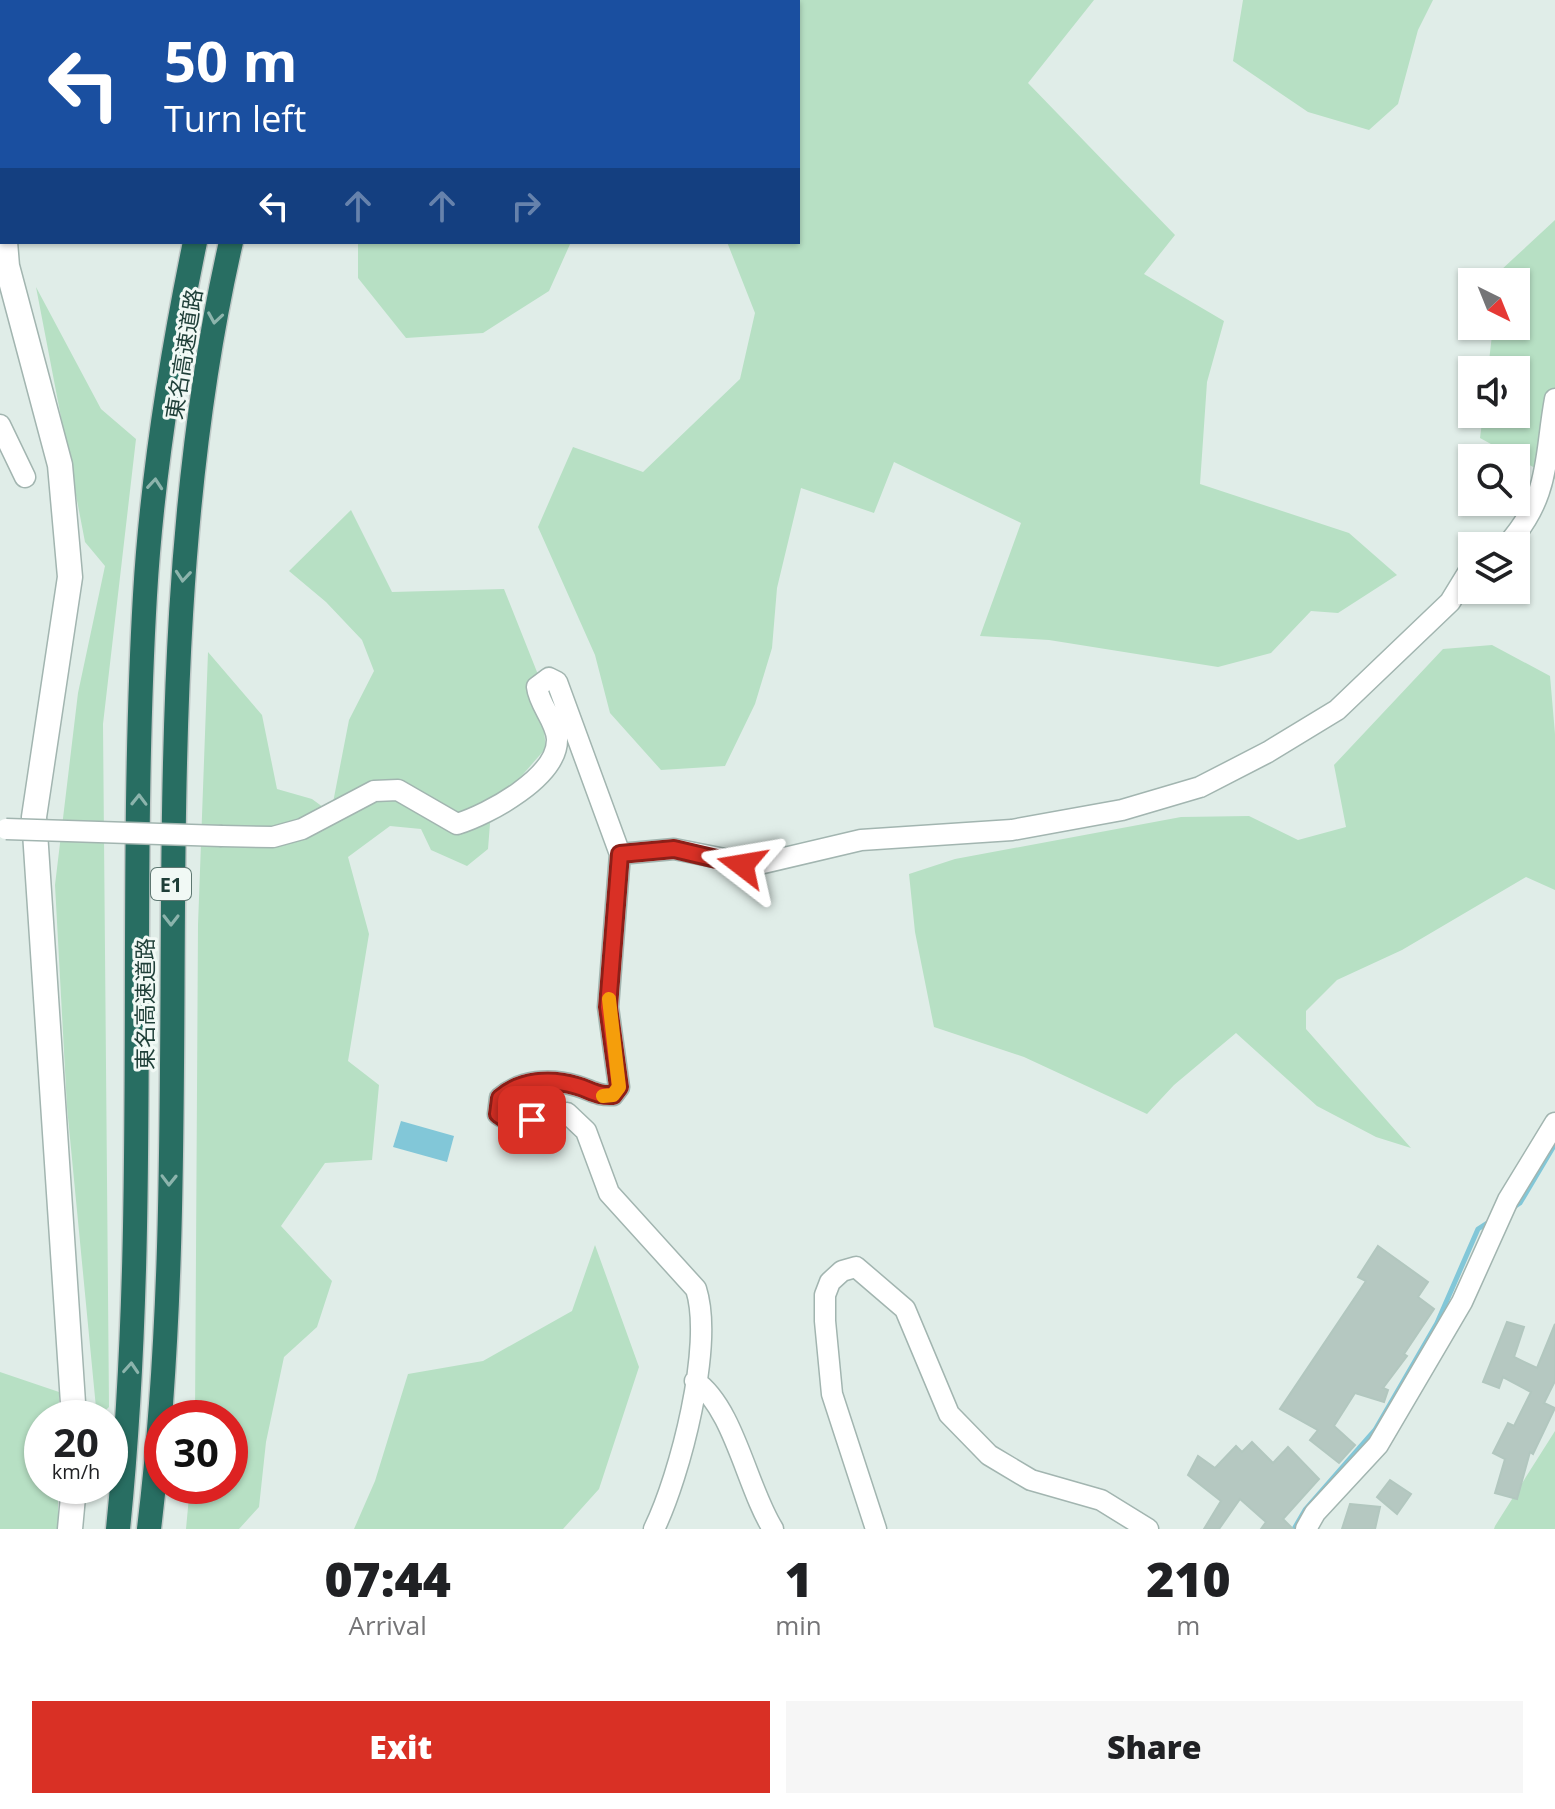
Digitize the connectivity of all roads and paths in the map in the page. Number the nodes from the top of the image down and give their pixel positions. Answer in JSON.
{"nodes":[{"id":1,"x":5,"y":244,"type":"edge"},
{"id":2,"x":195,"y":244,"type":"edge"},
{"id":3,"x":231,"y":244,"type":"edge"},
{"id":4,"x":1555,"y":399,"type":"edge"},
{"id":5,"x":0,"y":425,"type":"edge"},
{"id":6,"x":25,"y":477,"type":"dead end"},
{"id":7,"x":1519,"y":532,"type":"edge"},
{"id":8,"x":1458,"y":589,"type":"edge"},
{"id":9,"x":6,"y":829,"type":"dead end"},
{"id":10,"x":620,"y":854,"type":"junction"},
{"id":11,"x":1555,"y":1123,"type":"edge"},
{"id":12,"x":695,"y":1381,"type":"junction"},
{"id":13,"x":73,"y":1400,"type":"edge"},
{"id":14,"x":72,"y":1504,"type":"edge"},
{"id":15,"x":70,"y":1529,"type":"edge"},
{"id":16,"x":118,"y":1529,"type":"edge"},
{"id":17,"x":149,"y":1529,"type":"edge"},
{"id":18,"x":654,"y":1529,"type":"edge"},
{"id":19,"x":773,"y":1529,"type":"edge"},
{"id":20,"x":876,"y":1529,"type":"edge"},
{"id":21,"x":1148,"y":1529,"type":"edge"},
{"id":22,"x":1306,"y":1529,"type":"edge"}],
"edges":[{"from":1,"to":13,"type":"street"},
{"from":16,"to":2,"type":"highway","name":"東名高速道路","number":"E1","one_way":true},
{"from":3,"to":17,"type":"highway","name":"東名高速道路","number":"E1","one_way":true},
{"from":4,"to":7,"type":"street"},
{"from":5,"to":6,"type":"street"},
{"from":8,"to":10,"type":"street"},
{"from":9,"to":10,"type":"street","bridge":true},
{"from":10,"to":12,"type":"street"},
{"from":11,"to":22,"type":"street"},
{"from":12,"to":18,"type":"street"},
{"from":12,"to":19,"type":"street"},
{"from":14,"to":15,"type":"street"},
{"from":20,"to":21,"type":"street"}]}
